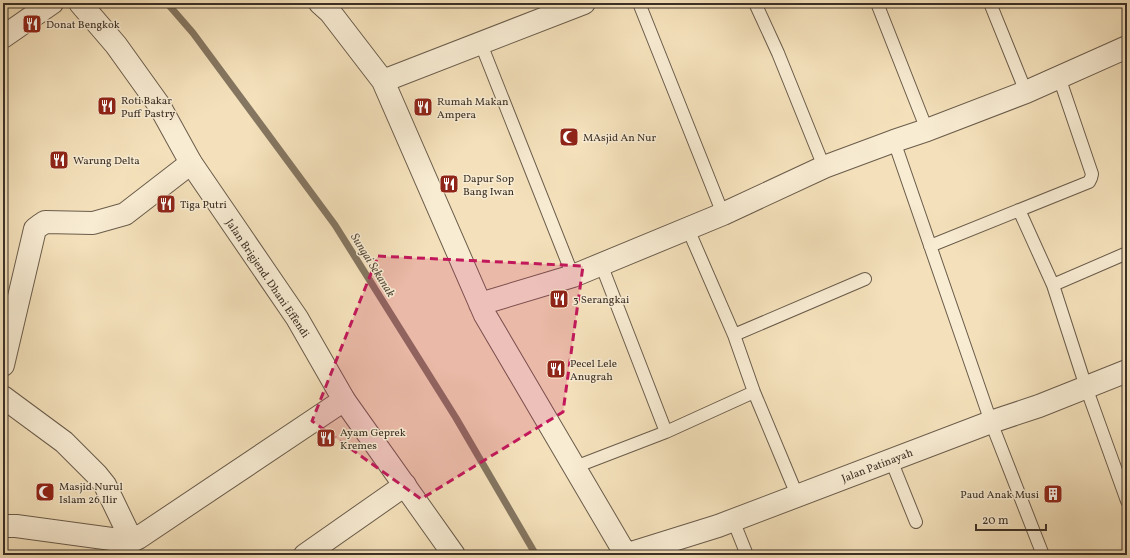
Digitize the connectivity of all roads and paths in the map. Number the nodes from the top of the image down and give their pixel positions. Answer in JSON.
{"nodes":[{"id":1,"x":52,"y":3,"type":"edge"},
{"id":2,"x":80,"y":3,"type":"edge"},
{"id":3,"x":320,"y":3,"type":"edge"},
{"id":4,"x":584,"y":3,"type":"edge"},
{"id":5,"x":639,"y":3,"type":"edge"},
{"id":6,"x":755,"y":3,"type":"edge"},
{"id":7,"x":877,"y":3,"type":"edge"},
{"id":8,"x":990,"y":3,"type":"edge"},
{"id":9,"x":3,"y":37,"type":"edge"},
{"id":10,"x":481,"y":44,"type":"junction"},
{"id":11,"x":1127,"y":47,"type":"edge"},
{"id":12,"x":1059,"y":77,"type":"junction"},
{"id":13,"x":383,"y":81,"type":"junction"},
{"id":14,"x":1026,"y":92,"type":"junction"},
{"id":15,"x":927,"y":130,"type":"junction"},
{"id":16,"x":894,"y":141,"type":"junction"},
{"id":17,"x":191,"y":163,"type":"junction"},
{"id":18,"x":824,"y":168,"type":"junction"},
{"id":19,"x":1019,"y":210,"type":"junction"},
{"id":20,"x":723,"y":214,"type":"junction"},
{"id":21,"x":688,"y":229,"type":"junction"},
{"id":22,"x":930,"y":246,"type":"junction"},
{"id":23,"x":1127,"y":254,"type":"edge"},
{"id":24,"x":601,"y":264,"type":"junction"},
{"id":25,"x":573,"y":276,"type":"junction"},
{"id":26,"x":865,"y":279,"type":"dead end"},
{"id":27,"x":1053,"y":285,"type":"junction"},
{"id":28,"x":480,"y":304,"type":"junction"},
{"id":29,"x":734,"y":335,"type":"junction"},
{"id":30,"x":3,"y":365,"type":"edge"},
{"id":31,"x":1127,"y":371,"type":"edge"},
{"id":32,"x":1086,"y":387,"type":"junction"},
{"id":33,"x":754,"y":392,"type":"junction"},
{"id":34,"x":3,"y":397,"type":"edge"},
{"id":35,"x":344,"y":400,"type":"junction"},
{"id":36,"x":991,"y":422,"type":"junction"},
{"id":37,"x":666,"y":432,"type":"junction"},
{"id":38,"x":891,"y":460,"type":"junction"},
{"id":39,"x":575,"y":467,"type":"junction"},
{"id":40,"x":405,"y":485,"type":"junction"},
{"id":41,"x":1126,"y":492,"type":"edge"},
{"id":42,"x":797,"y":495,"type":"junction"},
{"id":43,"x":733,"y":520,"type":"junction"},
{"id":44,"x":916,"y":522,"type":"dead end"},
{"id":45,"x":3,"y":526,"type":"edge"},
{"id":46,"x":132,"y":541,"type":"junction"},
{"id":47,"x":305,"y":555,"type":"edge"},
{"id":48,"x":454,"y":555,"type":"edge"},
{"id":49,"x":626,"y":555,"type":"edge"},
{"id":50,"x":747,"y":555,"type":"edge"},
{"id":51,"x":1044,"y":555,"type":"edge"}],
"edges":[{"from":1,"to":9,"type":"street"},
{"from":2,"to":17,"type":"street","name":"Jalan Brigjend. Dhani Effendi"},
{"from":3,"to":13,"type":"street"},
{"from":4,"to":10,"type":"street"},
{"from":5,"to":20,"type":"lane"},
{"from":6,"to":18,"type":"lane"},
{"from":7,"to":15,"type":"lane"},
{"from":8,"to":14,"type":"lane"},
{"from":10,"to":13,"type":"street"},
{"from":10,"to":25,"type":"lane"},
{"from":11,"to":12,"type":"street"},
{"from":12,"to":14,"type":"street"},
{"from":12,"to":19,"type":"lane"},
{"from":13,"to":28,"type":"street"},
{"from":14,"to":15,"type":"street"},
{"from":15,"to":16,"type":"street"},
{"from":16,"to":18,"type":"street"},
{"from":16,"to":22,"type":"lane"},
{"from":17,"to":30,"type":"street"},
{"from":17,"to":35,"type":"street","name":"Jalan Brigjend. Dhani Effendi"},
{"from":18,"to":20,"type":"street"},
{"from":19,"to":22,"type":"lane"},
{"from":19,"to":27,"type":"lane"},
{"from":20,"to":21,"type":"street"},
{"from":21,"to":24,"type":"street"},
{"from":21,"to":29,"type":"lane"},
{"from":22,"to":36,"type":"lane"},
{"from":23,"to":27,"type":"lane"},
{"from":24,"to":25,"type":"street"},
{"from":24,"to":37,"type":"lane"},
{"from":25,"to":28,"type":"street"},
{"from":26,"to":29,"type":"lane"},
{"from":27,"to":32,"type":"lane"},
{"from":28,"to":39,"type":"street"},
{"from":29,"to":33,"type":"lane"},
{"from":31,"to":32,"type":"street","name":"Jalan Patinayah"},
{"from":32,"to":36,"type":"street","name":"Jalan Patinayah"},
{"from":32,"to":41,"type":"lane"},
{"from":33,"to":37,"type":"lane"},
{"from":33,"to":42,"type":"lane"},
{"from":34,"to":46,"type":"street"},
{"from":35,"to":40,"type":"street","name":"Jalan Brigjend. Dhani Effendi"},
{"from":35,"to":46,"type":"street"},
{"from":36,"to":38,"type":"street","name":"Jalan Patinayah"},
{"from":36,"to":51,"type":"lane"},
{"from":37,"to":39,"type":"lane"},
{"from":38,"to":42,"type":"street","name":"Jalan Patinayah"},
{"from":38,"to":44,"type":"lane"},
{"from":39,"to":49,"type":"street"},
{"from":40,"to":47,"type":"street"},
{"from":40,"to":48,"type":"street","name":"Jalan Brigjend. Dhani Effendi"},
{"from":42,"to":43,"type":"street","name":"Jalan Patinayah"},
{"from":43,"to":49,"type":"street","name":"Jalan Patinayah"},
{"from":43,"to":50,"type":"lane"},
{"from":45,"to":46,"type":"street"}]}
